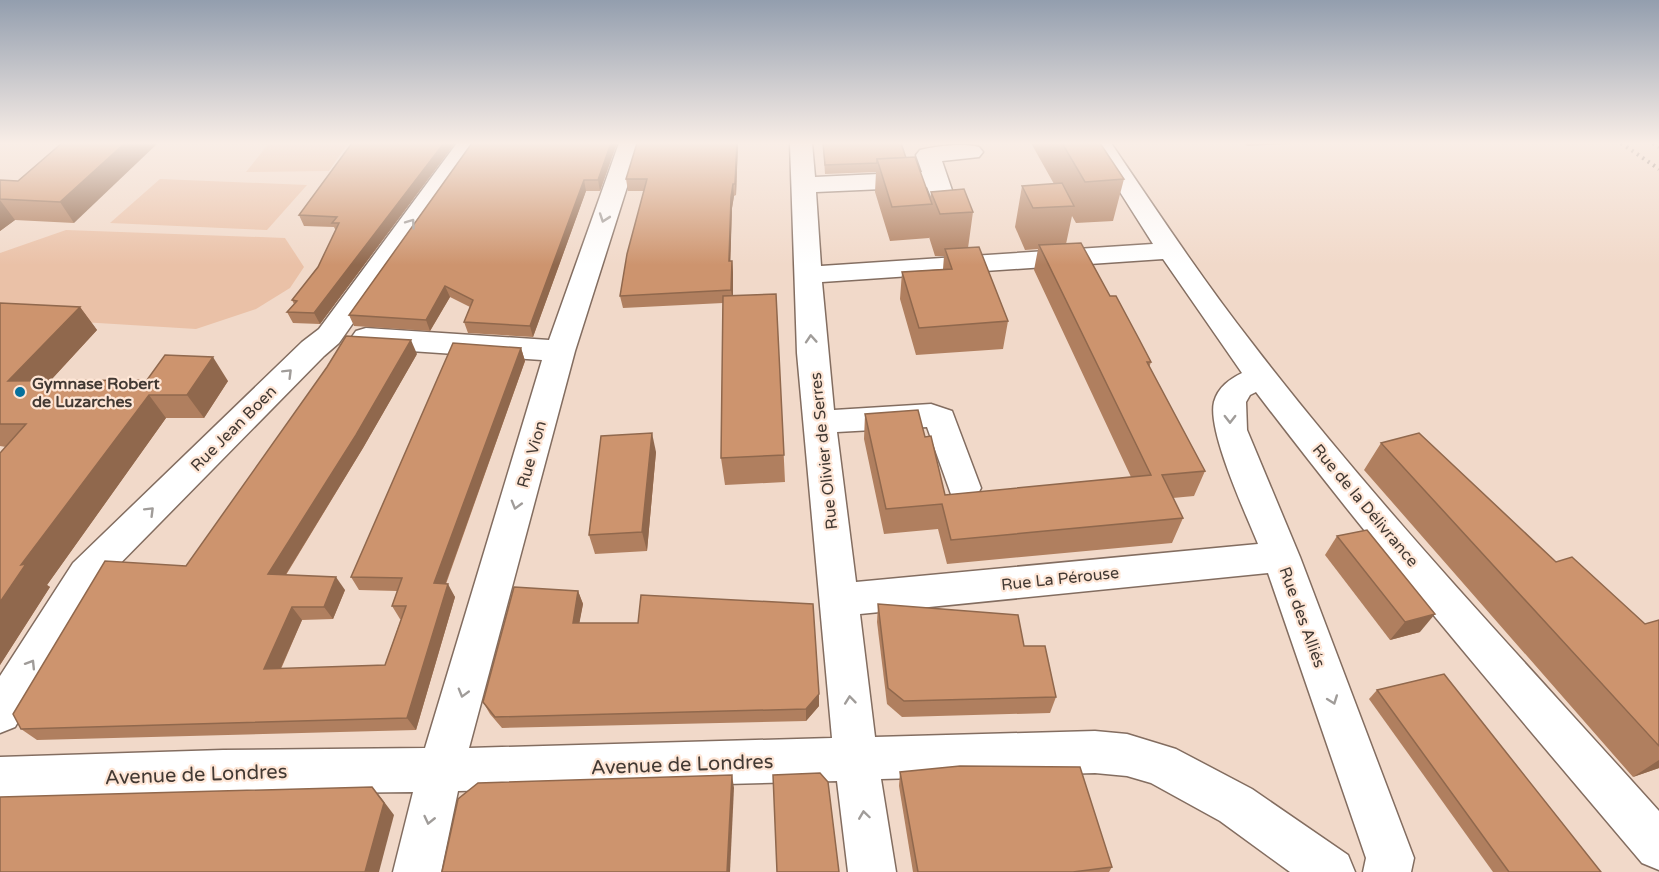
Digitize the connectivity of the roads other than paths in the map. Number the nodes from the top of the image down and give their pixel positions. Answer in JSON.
{"nodes":[{"id":1,"x":439,"y":184,"type":"edge"},
{"id":2,"x":616,"y":184,"type":"edge"},
{"id":3,"x":831,"y":184,"type":"edge"},
{"id":4,"x":938,"y":184,"type":"edge"},
{"id":5,"x":1127,"y":184,"type":"edge"},
{"id":6,"x":802,"y":185,"type":"joint"},
{"id":7,"x":948,"y":214,"type":"edge"},
{"id":8,"x":1171,"y":252,"type":"junction"},
{"id":9,"x":807,"y":275,"type":"junction"},
{"id":10,"x":329,"y":336,"type":"junction"},
{"id":11,"x":560,"y":351,"type":"junction"},
{"id":12,"x":1261,"y":377,"type":"junction"},
{"id":13,"x":820,"y":422,"type":"junction"},
{"id":14,"x":964,"y":488,"type":"dead end"},
{"id":15,"x":1281,"y":557,"type":"junction"},
{"id":16,"x":839,"y":600,"type":"junction"},
{"id":17,"x":0,"y":714,"type":"edge"},
{"id":18,"x":856,"y":759,"type":"junction"},
{"id":19,"x":441,"y":768,"type":"junction"},
{"id":20,"x":0,"y":779,"type":"edge"},
{"id":21,"x":1659,"y":846,"type":"edge"},
{"id":22,"x":417,"y":872,"type":"edge"},
{"id":23,"x":872,"y":872,"type":"edge"},
{"id":24,"x":1331,"y":872,"type":"edge"},
{"id":25,"x":1387,"y":872,"type":"edge"}],
"edges":[{"from":10,"to":1,"type":"street","name":"Rue Jean Boen","one_way":true},
{"from":2,"to":11,"type":"street","name":"Rue Vion","one_way":true},
{"from":3,"to":6,"type":"street"},
{"from":4,"to":7,"type":"street"},
{"from":5,"to":8,"type":"street","name":"Rue de la Délivrance"},
{"from":6,"to":9,"type":"street","name":"Rue Olivier de Serres"},
{"from":8,"to":9,"type":"street"},
{"from":8,"to":12,"type":"street","name":"Rue de la Délivrance"},
{"from":13,"to":9,"type":"street","name":"Rue Olivier de Serres","one_way":true},
{"from":10,"to":11,"type":"street"},
{"from":17,"to":10,"type":"street","name":"Rue Jean Boen","one_way":true},
{"from":11,"to":19,"type":"street","name":"Rue Vion","one_way":true},
{"from":12,"to":15,"type":"street","name":"Rue des Alliés","one_way":true},
{"from":12,"to":21,"type":"street","name":"Rue de la Délivrance"},
{"from":13,"to":14,"type":"street"},
{"from":13,"to":16,"type":"street","name":"Rue Olivier de Serres"},
{"from":15,"to":16,"type":"street","name":"Rue La Pérouse"},
{"from":15,"to":25,"type":"street","name":"Rue des Alliés","one_way":true},
{"from":18,"to":16,"type":"street","name":"Rue Olivier de Serres","one_way":true},
{"from":18,"to":19,"type":"street","name":"Avenue de Londres"},
{"from":23,"to":18,"type":"street","name":"Rue Olivier de Serres","one_way":true},
{"from":18,"to":24,"type":"street","name":"Avenue de Londres"},
{"from":19,"to":20,"type":"street","name":"Avenue de Londres"},
{"from":19,"to":22,"type":"street","name":"Rue Vion","one_way":true}]}
